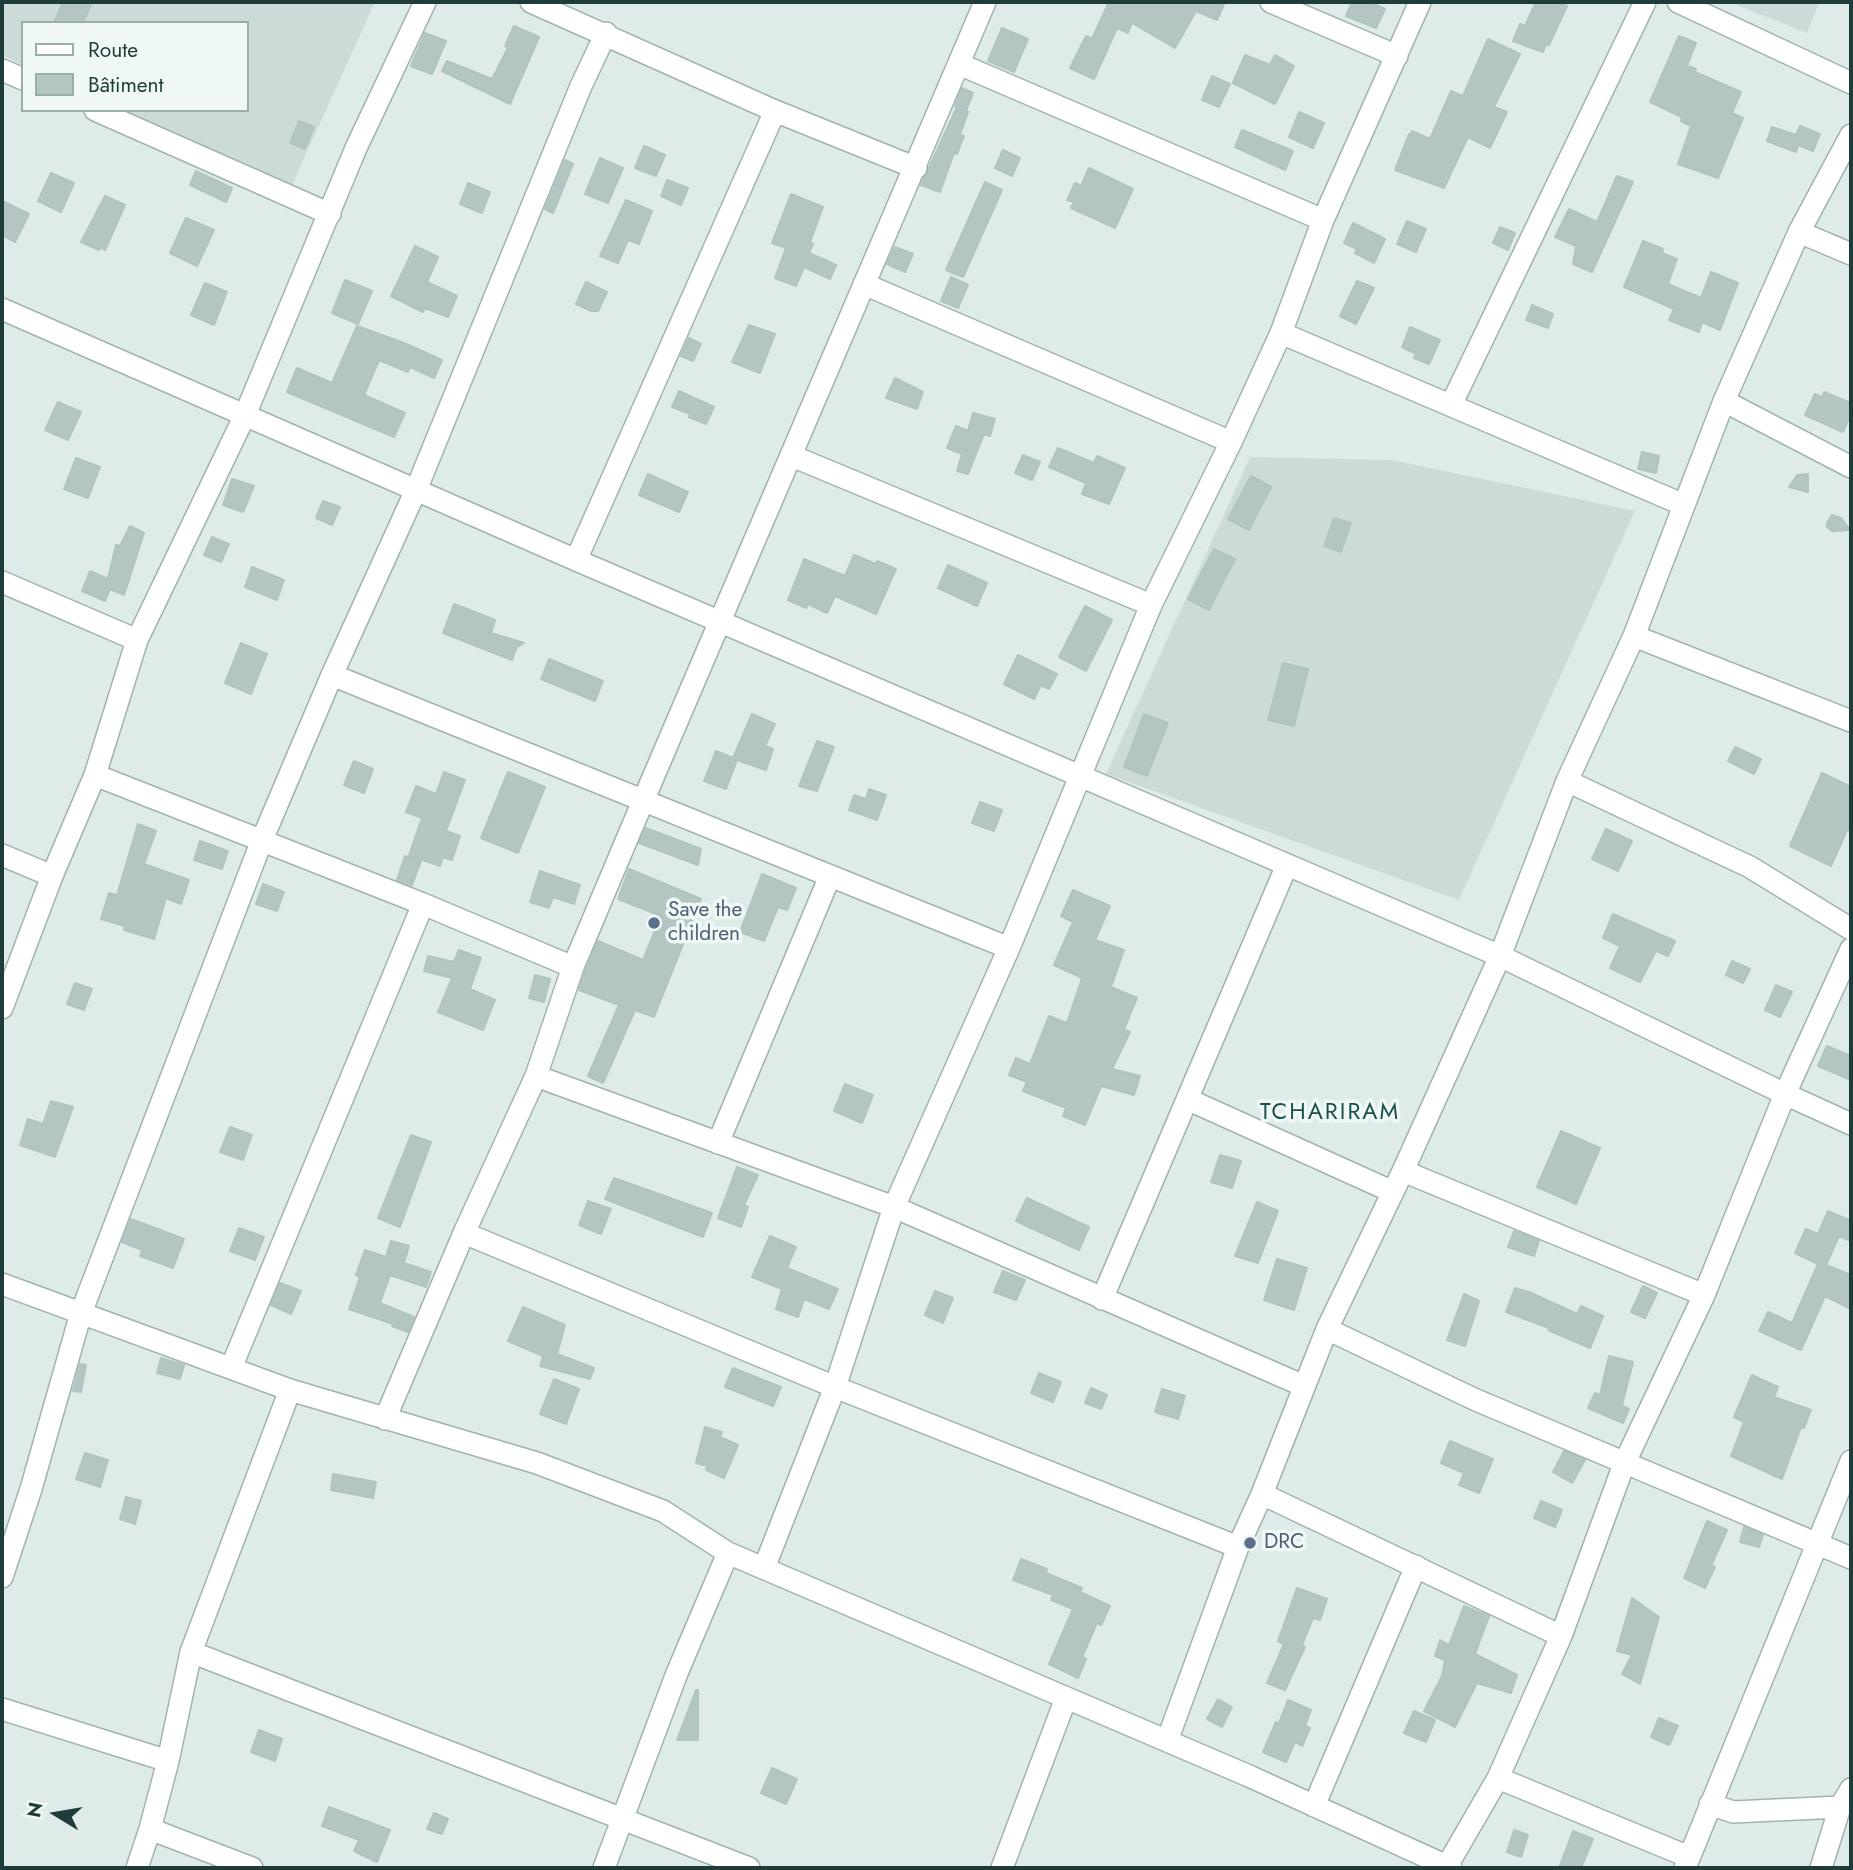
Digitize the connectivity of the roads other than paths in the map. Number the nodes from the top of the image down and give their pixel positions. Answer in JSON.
{"nodes":[{"id":1,"x":425,"y":2,"type":"edge"},
{"id":2,"x":531,"y":2,"type":"edge"},
{"id":3,"x":985,"y":2,"type":"edge"},
{"id":4,"x":1271,"y":2,"type":"edge"},
{"id":5,"x":1420,"y":2,"type":"edge"},
{"id":6,"x":1645,"y":2,"type":"edge"},
{"id":7,"x":1678,"y":2,"type":"edge"},
{"id":8,"x":606,"y":33,"type":"junction"},
{"id":9,"x":1397,"y":55,"type":"junction"},
{"id":10,"x":959,"y":64,"type":"junction"},
{"id":11,"x":2,"y":70,"type":"edge"},
{"id":12,"x":21,"y":78,"type":"edge"},
{"id":13,"x":1851,"y":83,"type":"edge"},
{"id":14,"x":775,"y":111,"type":"junction"},
{"id":15,"x":100,"y":112,"type":"edge"},
{"id":16,"x":1851,"y":135,"type":"edge"},
{"id":17,"x":916,"y":168,"type":"junction"},
{"id":18,"x":330,"y":214,"type":"junction"},
{"id":19,"x":1323,"y":220,"type":"junction"},
{"id":20,"x":1800,"y":232,"type":"junction"},
{"id":21,"x":1851,"y":254,"type":"edge"},
{"id":22,"x":864,"y":284,"type":"junction"},
{"id":23,"x":2,"y":309,"type":"edge"},
{"id":24,"x":1281,"y":332,"type":"junction"},
{"id":25,"x":1724,"y":401,"type":"junction"},
{"id":26,"x":1451,"y":405,"type":"junction"},
{"id":27,"x":245,"y":415,"type":"junction"},
{"id":28,"x":1231,"y":442,"type":"junction"},
{"id":29,"x":792,"y":456,"type":"junction"},
{"id":30,"x":1851,"y":467,"type":"edge"},
{"id":31,"x":416,"y":490,"type":"junction"},
{"id":32,"x":1684,"y":505,"type":"junction"},
{"id":33,"x":576,"y":560,"type":"junction"},
{"id":34,"x":2,"y":582,"type":"edge"},
{"id":35,"x":1150,"y":606,"type":"junction"},
{"id":36,"x":719,"y":621,"type":"junction"},
{"id":37,"x":1634,"y":636,"type":"junction"},
{"id":38,"x":137,"y":640,"type":"junction"},
{"id":39,"x":332,"y":676,"type":"junction"},
{"id":40,"x":1851,"y":721,"type":"edge"},
{"id":41,"x":95,"y":775,"type":"junction"},
{"id":42,"x":1078,"y":775,"type":"junction"},
{"id":43,"x":1567,"y":781,"type":"junction"},
{"id":44,"x":643,"y":801,"type":"junction"},
{"id":45,"x":262,"y":840,"type":"junction"},
{"id":46,"x":2,"y":855,"type":"edge"},
{"id":47,"x":1287,"y":864,"type":"junction"},
{"id":48,"x":52,"y":876,"type":"junction"},
{"id":49,"x":830,"y":876,"type":"junction"},
{"id":50,"x":423,"y":904,"type":"junction"},
{"id":51,"x":1851,"y":929,"type":"edge"},
{"id":52,"x":1009,"y":948,"type":"junction"},
{"id":53,"x":1851,"y":949,"type":"edge"},
{"id":54,"x":1500,"y":956,"type":"junction"},
{"id":55,"x":573,"y":967,"type":"junction"},
{"id":56,"x":2,"y":1008,"type":"edge"},
{"id":57,"x":536,"y":1076,"type":"junction"},
{"id":58,"x":1785,"y":1094,"type":"junction"},
{"id":59,"x":1187,"y":1099,"type":"junction"},
{"id":60,"x":1851,"y":1124,"type":"edge"},
{"id":61,"x":718,"y":1143,"type":"junction"},
{"id":62,"x":1403,"y":1171,"type":"junction"},
{"id":63,"x":1392,"y":1192,"type":"junction"},
{"id":64,"x":894,"y":1207,"type":"junction"},
{"id":65,"x":464,"y":1233,"type":"junction"},
{"id":66,"x":2,"y":1284,"type":"edge"},
{"id":67,"x":1704,"y":1295,"type":"junction"},
{"id":68,"x":1102,"y":1298,"type":"junction"},
{"id":69,"x":81,"y":1313,"type":"junction"},
{"id":70,"x":1327,"y":1329,"type":"junction"},
{"id":71,"x":231,"y":1368,"type":"junction"},
{"id":72,"x":1304,"y":1386,"type":"junction"},
{"id":73,"x":835,"y":1387,"type":"junction"},
{"id":74,"x":290,"y":1390,"type":"junction"},
{"id":75,"x":385,"y":1419,"type":"junction"},
{"id":76,"x":1851,"y":1461,"type":"edge"},
{"id":77,"x":1624,"y":1464,"type":"junction"},
{"id":78,"x":1845,"y":1491,"type":"edge"},
{"id":79,"x":1262,"y":1494,"type":"junction"},
{"id":80,"x":1817,"y":1544,"type":"junction"},
{"id":81,"x":1238,"y":1547,"type":"junction"},
{"id":82,"x":728,"y":1553,"type":"junction"},
{"id":83,"x":1851,"y":1558,"type":"edge"},
{"id":84,"x":1416,"y":1566,"type":"junction"},
{"id":85,"x":764,"y":1569,"type":"junction"},
{"id":86,"x":2,"y":1577,"type":"edge"},
{"id":87,"x":1561,"y":1636,"type":"junction"},
{"id":88,"x":191,"y":1653,"type":"junction"},
{"id":89,"x":1066,"y":1698,"type":"junction"},
{"id":90,"x":2,"y":1709,"type":"edge"},
{"id":91,"x":1167,"y":1741,"type":"junction"},
{"id":92,"x":168,"y":1762,"type":"junction"},
{"id":93,"x":1498,"y":1778,"type":"junction"},
{"id":94,"x":1846,"y":1798,"type":"edge"},
{"id":95,"x":1710,"y":1804,"type":"junction"},
{"id":96,"x":1314,"y":1806,"type":"junction"},
{"id":97,"x":624,"y":1818,"type":"junction"},
{"id":98,"x":150,"y":1829,"type":"junction"},
{"id":99,"x":1687,"y":1863,"type":"edge"},
{"id":100,"x":1449,"y":1867,"type":"edge"},
{"id":101,"x":137,"y":1868,"type":"edge"},
{"id":102,"x":252,"y":1868,"type":"edge"},
{"id":103,"x":604,"y":1868,"type":"edge"},
{"id":104,"x":749,"y":1868,"type":"edge"},
{"id":105,"x":1002,"y":1868,"type":"edge"},
{"id":106,"x":1821,"y":1868,"type":"edge"}],
"edges":[{"from":1,"to":18,"type":"street"},
{"from":2,"to":8,"type":"street"},
{"from":3,"to":10,"type":"street"},
{"from":4,"to":9,"type":"street"},
{"from":5,"to":9,"type":"street"},
{"from":6,"to":26,"type":"street"},
{"from":7,"to":13,"type":"street"},
{"from":8,"to":14,"type":"street"},
{"from":8,"to":31,"type":"street"},
{"from":9,"to":19,"type":"street"},
{"from":10,"to":17,"type":"street"},
{"from":10,"to":19,"type":"street"},
{"from":11,"to":12,"type":"street"},
{"from":14,"to":17,"type":"street"},
{"from":14,"to":33,"type":"street"},
{"from":15,"to":18,"type":"street"},
{"from":16,"to":20,"type":"street"},
{"from":17,"to":22,"type":"street"},
{"from":18,"to":27,"type":"street"},
{"from":19,"to":24,"type":"street"},
{"from":20,"to":21,"type":"street"},
{"from":20,"to":25,"type":"street"},
{"from":22,"to":28,"type":"street"},
{"from":22,"to":29,"type":"street"},
{"from":23,"to":27,"type":"street"},
{"from":24,"to":26,"type":"street"},
{"from":24,"to":28,"type":"street"},
{"from":25,"to":30,"type":"street"},
{"from":25,"to":32,"type":"street"},
{"from":26,"to":32,"type":"street"},
{"from":27,"to":31,"type":"street"},
{"from":27,"to":38,"type":"street"},
{"from":28,"to":35,"type":"street"},
{"from":29,"to":35,"type":"street"},
{"from":29,"to":36,"type":"street"},
{"from":31,"to":33,"type":"street"},
{"from":31,"to":39,"type":"street"},
{"from":32,"to":37,"type":"street"},
{"from":33,"to":36,"type":"street"},
{"from":34,"to":38,"type":"street"},
{"from":35,"to":42,"type":"street"},
{"from":36,"to":42,"type":"street"},
{"from":36,"to":44,"type":"street"},
{"from":37,"to":40,"type":"street"},
{"from":37,"to":43,"type":"street"},
{"from":38,"to":41,"type":"street"},
{"from":39,"to":44,"type":"street"},
{"from":39,"to":45,"type":"street"},
{"from":41,"to":45,"type":"street"},
{"from":41,"to":48,"type":"street"},
{"from":42,"to":47,"type":"street"},
{"from":42,"to":52,"type":"street"},
{"from":43,"to":51,"type":"street"},
{"from":43,"to":54,"type":"street"},
{"from":44,"to":49,"type":"street"},
{"from":44,"to":55,"type":"street"},
{"from":45,"to":50,"type":"street"},
{"from":45,"to":69,"type":"street"},
{"from":46,"to":48,"type":"street"},
{"from":47,"to":54,"type":"street"},
{"from":47,"to":59,"type":"street"},
{"from":48,"to":56,"type":"street"},
{"from":49,"to":52,"type":"street"},
{"from":49,"to":61,"type":"street"},
{"from":50,"to":55,"type":"street"},
{"from":50,"to":71,"type":"street"},
{"from":52,"to":64,"type":"street"},
{"from":53,"to":58,"type":"street"},
{"from":54,"to":58,"type":"street"},
{"from":54,"to":62,"type":"street"},
{"from":55,"to":57,"type":"street"},
{"from":57,"to":61,"type":"street"},
{"from":57,"to":65,"type":"street"},
{"from":58,"to":60,"type":"street"},
{"from":58,"to":67,"type":"street"},
{"from":59,"to":63,"type":"street"},
{"from":59,"to":68,"type":"street"},
{"from":61,"to":64,"type":"street"},
{"from":62,"to":63,"type":"street"},
{"from":62,"to":67,"type":"street"},
{"from":63,"to":70,"type":"street"},
{"from":64,"to":68,"type":"street"},
{"from":64,"to":73,"type":"street"},
{"from":65,"to":73,"type":"street"},
{"from":65,"to":75,"type":"street"},
{"from":66,"to":69,"type":"street"},
{"from":67,"to":77,"type":"street"},
{"from":68,"to":72,"type":"street"},
{"from":69,"to":71,"type":"street"},
{"from":69,"to":86,"type":"street"},
{"from":70,"to":72,"type":"street"},
{"from":70,"to":77,"type":"street"},
{"from":71,"to":74,"type":"street"},
{"from":72,"to":79,"type":"street"},
{"from":73,"to":81,"type":"street"},
{"from":73,"to":85,"type":"street"},
{"from":74,"to":75,"type":"street"},
{"from":74,"to":88,"type":"street"},
{"from":75,"to":82,"type":"street"},
{"from":76,"to":78,"type":"street"},
{"from":77,"to":80,"type":"street"},
{"from":77,"to":87,"type":"street"},
{"from":78,"to":80,"type":"street"},
{"from":79,"to":81,"type":"street"},
{"from":79,"to":84,"type":"street"},
{"from":80,"to":83,"type":"street"},
{"from":80,"to":95,"type":"street"},
{"from":81,"to":91,"type":"street"},
{"from":82,"to":85,"type":"street"},
{"from":82,"to":97,"type":"street"},
{"from":84,"to":87,"type":"street"},
{"from":84,"to":96,"type":"street"},
{"from":85,"to":89,"type":"street"},
{"from":87,"to":93,"type":"street"},
{"from":88,"to":92,"type":"street"},
{"from":88,"to":97,"type":"street"},
{"from":89,"to":91,"type":"street"},
{"from":89,"to":105,"type":"street"},
{"from":90,"to":92,"type":"street"},
{"from":91,"to":96,"type":"street"},
{"from":92,"to":98,"type":"street"},
{"from":93,"to":99,"type":"street"},
{"from":93,"to":100,"type":"street"},
{"from":94,"to":95,"type":"street"},
{"from":94,"to":106,"type":"street"},
{"from":95,"to":99,"type":"street"},
{"from":96,"to":100,"type":"street"},
{"from":97,"to":103,"type":"street"},
{"from":97,"to":104,"type":"street"},
{"from":98,"to":101,"type":"street"},
{"from":98,"to":102,"type":"street"}]}
